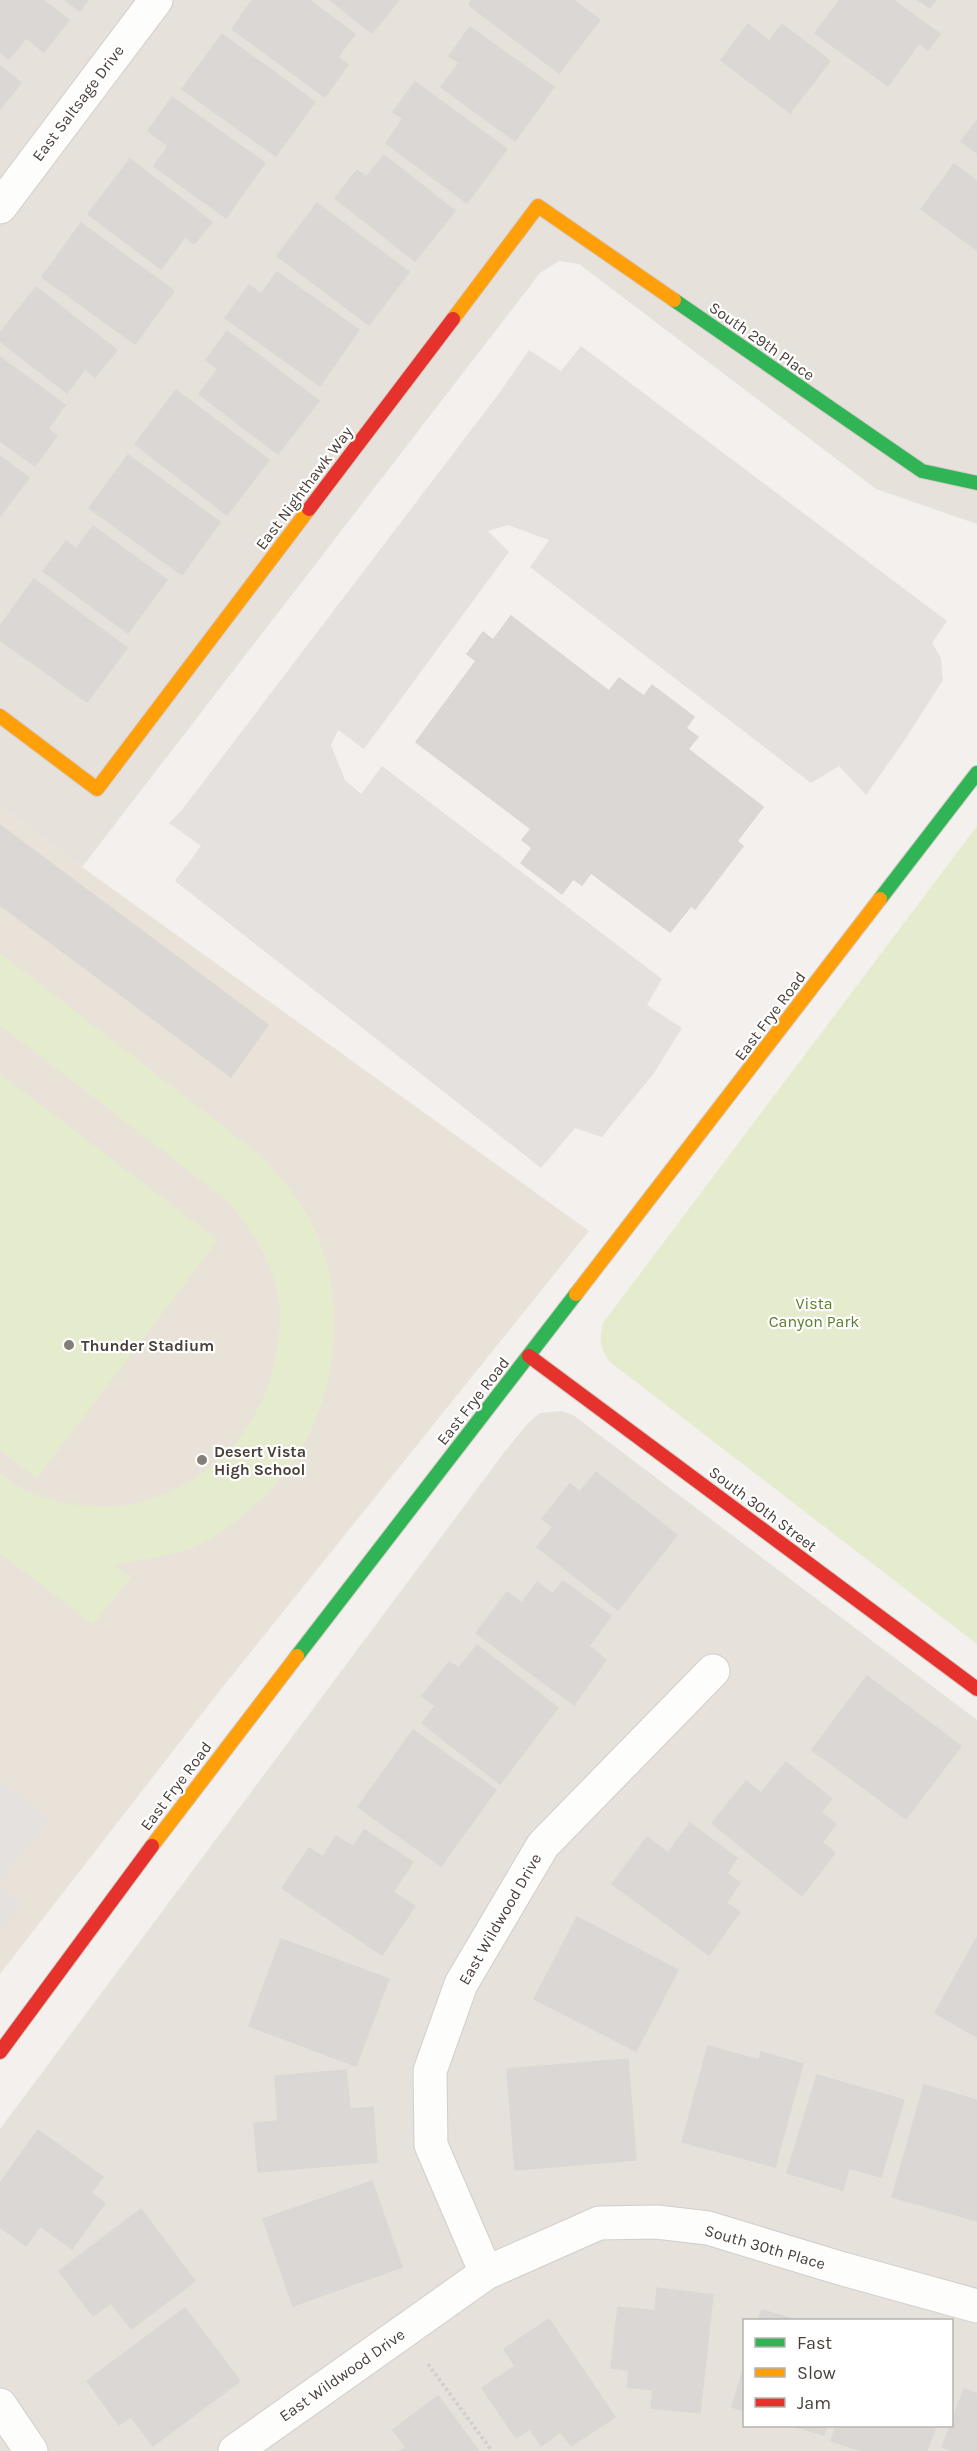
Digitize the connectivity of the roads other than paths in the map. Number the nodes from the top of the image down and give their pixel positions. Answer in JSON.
{"nodes":[{"id":1,"x":156,"y":0,"type":"edge"},
{"id":2,"x":538,"y":206,"type":"joint"},
{"id":3,"x":0,"y":207,"type":"edge"},
{"id":4,"x":977,"y":483,"type":"edge"},
{"id":5,"x":0,"y":716,"type":"edge"},
{"id":6,"x":977,"y":773,"type":"edge"},
{"id":7,"x":529,"y":1356,"type":"junction"},
{"id":8,"x":713,"y":1671,"type":"dead end"},
{"id":9,"x":977,"y":1689,"type":"edge"},
{"id":10,"x":0,"y":2052,"type":"edge"},
{"id":11,"x":486,"y":2273,"type":"junction"},
{"id":12,"x":977,"y":2306,"type":"edge"},
{"id":13,"x":0,"y":2405,"type":"edge"},
{"id":14,"x":31,"y":2451,"type":"edge"},
{"id":15,"x":235,"y":2451,"type":"edge"}],
"edges":[{"from":1,"to":3,"type":"street","name":"East Saltsage Drive"},
{"from":2,"to":4,"type":"street","name":"South 29th Place"},
{"from":2,"to":5,"type":"street","name":"East Nighthawk Way"},
{"from":6,"to":7,"type":"street","name":"East Frye Road"},
{"from":7,"to":9,"type":"street","name":"South 30th Street"},
{"from":7,"to":10,"type":"street","name":"East Frye Road"},
{"from":8,"to":11,"type":"street","name":"East Wildwood Drive"},
{"from":11,"to":12,"type":"street","name":"South 30th Place"},
{"from":11,"to":15,"type":"street","name":"East Wildwood Drive"},
{"from":13,"to":14,"type":"street"}]}
